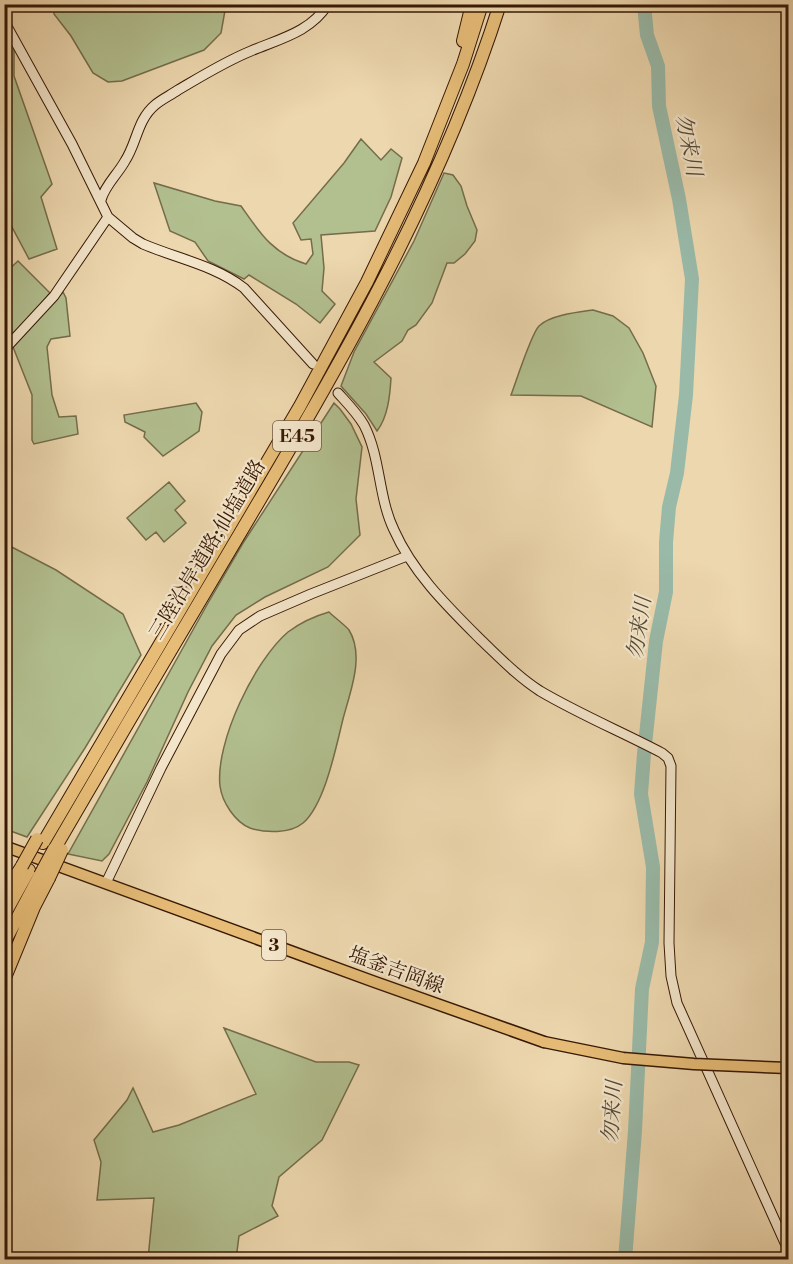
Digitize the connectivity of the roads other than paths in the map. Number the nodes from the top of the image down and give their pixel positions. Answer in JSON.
{"nodes":[{"id":1,"x":328,"y":4,"type":"edge"},
{"id":2,"x":472,"y":4,"type":"edge"},
{"id":3,"x":482,"y":4,"type":"edge"},
{"id":4,"x":500,"y":4,"type":"edge"},
{"id":5,"x":4,"y":21,"type":"edge"},
{"id":6,"x":445,"y":111,"type":"junction"},
{"id":7,"x":101,"y":200,"type":"junction"},
{"id":8,"x":108,"y":217,"type":"junction"},
{"id":9,"x":4,"y":350,"type":"edge"},
{"id":10,"x":314,"y":363,"type":"dead end"},
{"id":11,"x":338,"y":393,"type":"dead end"},
{"id":12,"x":407,"y":556,"type":"junction"},
{"id":13,"x":49,"y":845,"type":"junction"},
{"id":14,"x":4,"y":846,"type":"edge"},
{"id":15,"x":35,"y":872,"type":"junction"},
{"id":16,"x":106,"y":883,"type":"junction"},
{"id":17,"x":4,"y":894,"type":"edge"},
{"id":18,"x":4,"y":915,"type":"edge"},
{"id":19,"x":4,"y":943,"type":"edge"},
{"id":20,"x":4,"y":980,"type":"edge"},
{"id":21,"x":789,"y":1068,"type":"edge"},
{"id":22,"x":785,"y":1243,"type":"dead end"}],
"edges":[{"from":1,"to":7,"type":"street"},
{"from":2,"to":6,"type":"highway"},
{"from":3,"to":6,"type":"highway","name":"三陸沿岸道路;仙塩道路","number":"E45"},
{"from":4,"to":13,"type":"highway","name":"三陸沿岸道路;仙塩道路","number":"E45"},
{"from":5,"to":7,"type":"street"},
{"from":6,"to":13,"type":"highway","name":"三陸沿岸道路;仙塩道路","number":"E45"},
{"from":7,"to":8,"type":"street"},
{"from":8,"to":9,"type":"street"},
{"from":8,"to":10,"type":"street"},
{"from":11,"to":12,"type":"street"},
{"from":12,"to":16,"type":"street"},
{"from":12,"to":22,"type":"street"},
{"from":13,"to":15,"type":"highway","bridge":true},
{"from":13,"to":15,"type":"highway","bridge":true},
{"from":14,"to":16,"type":"main road","name":"塩釜吉岡線","number":"3"},
{"from":15,"to":17,"type":"highway"},
{"from":15,"to":18,"type":"highway"},
{"from":15,"to":19,"type":"highway"},
{"from":15,"to":20,"type":"highway"},
{"from":16,"to":21,"type":"main road","name":"塩釜吉岡線","number":"3","bridge":true}]}
